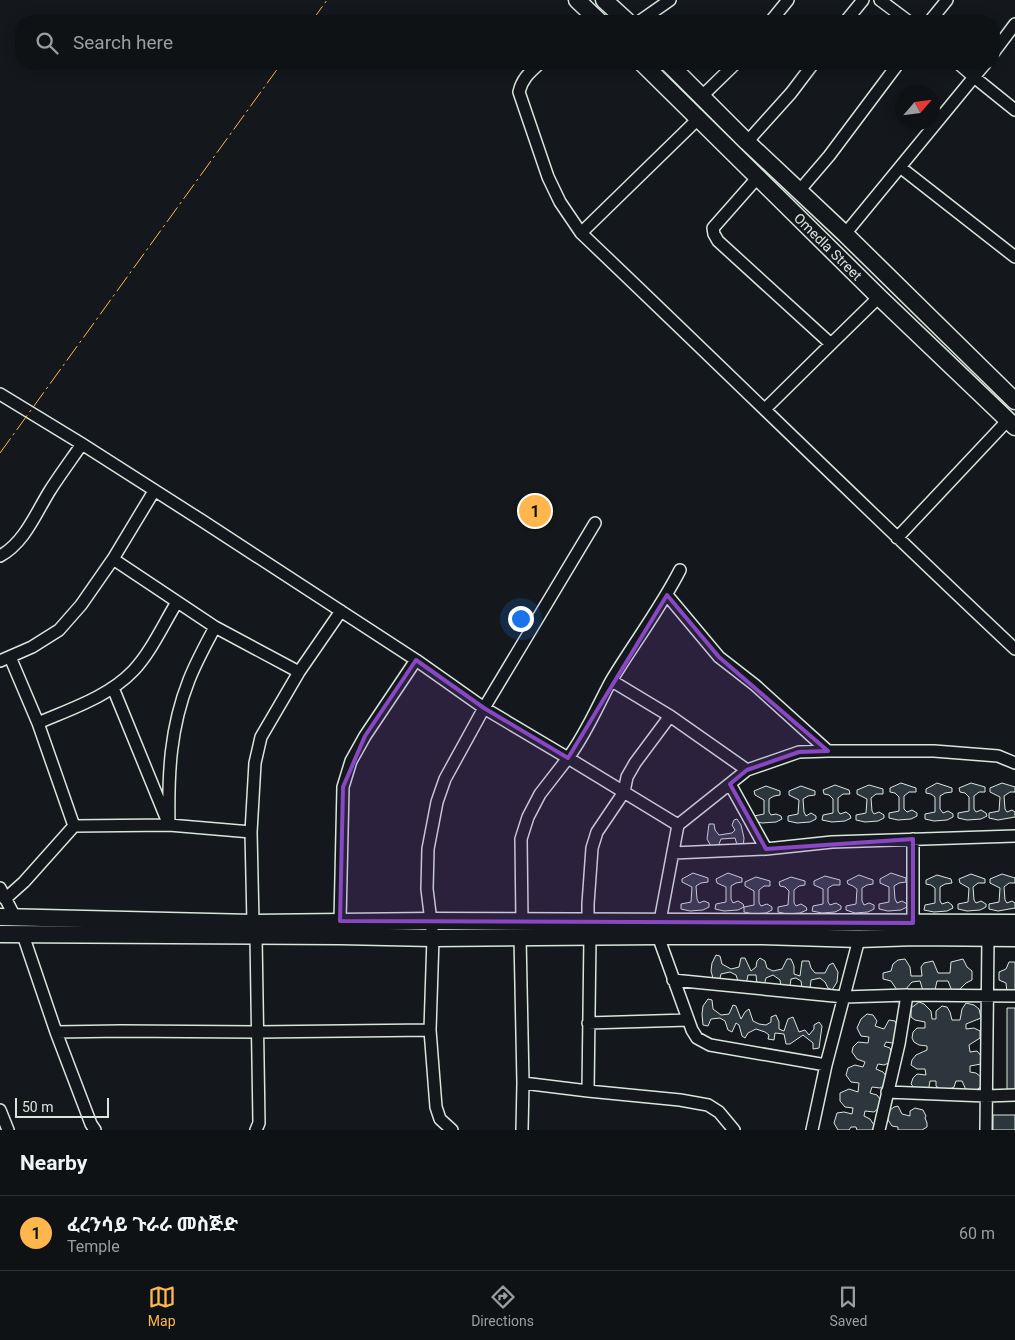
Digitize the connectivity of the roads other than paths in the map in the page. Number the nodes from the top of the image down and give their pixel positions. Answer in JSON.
{"nodes":[{"id":1,"x":577,"y":0,"type":"edge"},
{"id":2,"x":605,"y":0,"type":"edge"},
{"id":3,"x":670,"y":0,"type":"edge"},
{"id":4,"x":788,"y":0,"type":"edge"},
{"id":5,"x":863,"y":0,"type":"edge"},
{"id":6,"x":880,"y":0,"type":"edge"},
{"id":7,"x":947,"y":0,"type":"edge"},
{"id":8,"x":589,"y":15,"type":"edge"},
{"id":9,"x":621,"y":15,"type":"edge"},
{"id":10,"x":649,"y":15,"type":"edge"},
{"id":11,"x":776,"y":15,"type":"edge"},
{"id":12,"x":851,"y":15,"type":"edge"},
{"id":13,"x":900,"y":15,"type":"edge"},
{"id":14,"x":935,"y":15,"type":"edge"},
{"id":15,"x":1015,"y":24,"type":"edge"},
{"id":16,"x":1000,"y":44,"type":"edge"},
{"id":17,"x":531,"y":70,"type":"edge"},
{"id":18,"x":649,"y":70,"type":"edge"},
{"id":19,"x":675,"y":70,"type":"edge"},
{"id":20,"x":729,"y":70,"type":"edge"},
{"id":21,"x":808,"y":70,"type":"edge"},
{"id":22,"x":894,"y":70,"type":"edge"},
{"id":23,"x":966,"y":70,"type":"edge"},
{"id":24,"x":980,"y":70,"type":"edge"},
{"id":25,"x":974,"y":77,"type":"junction"},
{"id":26,"x":701,"y":97,"type":"junction"},
{"id":27,"x":1015,"y":110,"type":"edge"},
{"id":28,"x":699,"y":118,"type":"junction"},
{"id":29,"x":747,"y":142,"type":"junction"},
{"id":30,"x":900,"y":167,"type":"junction"},
{"id":31,"x":758,"y":178,"type":"junction"},
{"id":32,"x":799,"y":191,"type":"junction"},
{"id":33,"x":581,"y":233,"type":"junction"},
{"id":34,"x":845,"y":234,"type":"junction"},
{"id":35,"x":1015,"y":257,"type":"edge"},
{"id":36,"x":879,"y":297,"type":"junction"},
{"id":37,"x":831,"y":344,"type":"junction"},
{"id":38,"x":2,"y":400,"type":"edge"},
{"id":39,"x":1015,"y":401,"type":"edge"},
{"id":40,"x":765,"y":409,"type":"junction"},
{"id":41,"x":1011,"y":424,"type":"edge"},
{"id":42,"x":82,"y":444,"type":"junction"},
{"id":43,"x":154,"y":491,"type":"junction"},
{"id":44,"x":595,"y":523,"type":"dead end"},
{"id":45,"x":897,"y":538,"type":"junction"},
{"id":46,"x":0,"y":556,"type":"edge"},
{"id":47,"x":113,"y":559,"type":"junction"},
{"id":48,"x":680,"y":570,"type":"dead end"},
{"id":49,"x":667,"y":596,"type":"junction"},
{"id":50,"x":177,"y":602,"type":"junction"},
{"id":51,"x":341,"y":611,"type":"junction"},
{"id":52,"x":215,"y":627,"type":"junction"},
{"id":53,"x":1015,"y":649,"type":"edge"},
{"id":54,"x":5,"y":659,"type":"edge"},
{"id":55,"x":416,"y":660,"type":"junction"},
{"id":56,"x":299,"y":672,"type":"junction"},
{"id":57,"x":612,"y":681,"type":"junction"},
{"id":58,"x":113,"y":688,"type":"junction"},
{"id":59,"x":484,"y":708,"type":"junction"},
{"id":60,"x":670,"y":716,"type":"junction"},
{"id":61,"x":38,"y":723,"type":"junction"},
{"id":62,"x":828,"y":751,"type":"junction"},
{"id":63,"x":568,"y":758,"type":"junction"},
{"id":64,"x":1015,"y":763,"type":"edge"},
{"id":65,"x":747,"y":770,"type":"junction"},
{"id":66,"x":730,"y":784,"type":"junction"},
{"id":67,"x":624,"y":792,"type":"junction"},
{"id":68,"x":169,"y":825,"type":"junction"},
{"id":69,"x":678,"y":825,"type":"junction"},
{"id":70,"x":74,"y":826,"type":"junction"},
{"id":71,"x":251,"y":832,"type":"junction"},
{"id":72,"x":1015,"y":836,"type":"edge"},
{"id":73,"x":913,"y":839,"type":"junction"},
{"id":74,"x":766,"y":849,"type":"junction"},
{"id":75,"x":673,"y":853,"type":"junction"},
{"id":76,"x":0,"y":888,"type":"edge"},
{"id":77,"x":5,"y":900,"type":"junction"},
{"id":78,"x":7,"y":917,"type":"edge"},
{"id":79,"x":340,"y":921,"type":"junction"},
{"id":80,"x":430,"y":921,"type":"junction"},
{"id":81,"x":913,"y":923,"type":"junction"},
{"id":82,"x":1015,"y":923,"type":"edge"},
{"id":83,"x":255,"y":929,"type":"junction"},
{"id":84,"x":589,"y":929,"type":"junction"},
{"id":85,"x":659,"y":929,"type":"junction"},
{"id":86,"x":521,"y":930,"type":"junction"},
{"id":87,"x":0,"y":934,"type":"edge"},
{"id":88,"x":23,"y":935,"type":"junction"},
{"id":89,"x":433,"y":938,"type":"junction"},
{"id":90,"x":988,"y":938,"type":"junction"},
{"id":91,"x":1015,"y":938,"type":"edge"},
{"id":92,"x":858,"y":939,"type":"junction"},
{"id":93,"x":673,"y":980,"type":"junction"},
{"id":94,"x":907,"y":995,"type":"junction"},
{"id":95,"x":988,"y":995,"type":"junction"},
{"id":96,"x":1015,"y":996,"type":"edge"},
{"id":97,"x":844,"y":997,"type":"junction"},
{"id":98,"x":688,"y":1020,"type":"junction"},
{"id":99,"x":588,"y":1023,"type":"junction"},
{"id":100,"x":430,"y":1030,"type":"junction"},
{"id":101,"x":56,"y":1032,"type":"junction"},
{"id":102,"x":257,"y":1032,"type":"junction"},
{"id":103,"x":826,"y":1065,"type":"junction"},
{"id":104,"x":523,"y":1083,"type":"junction"},
{"id":105,"x":588,"y":1091,"type":"junction"},
{"id":106,"x":886,"y":1092,"type":"junction"},
{"id":107,"x":1015,"y":1095,"type":"edge"},
{"id":108,"x":986,"y":1096,"type":"junction"},
{"id":109,"x":0,"y":1110,"type":"edge"},
{"id":110,"x":8,"y":1130,"type":"edge"},
{"id":111,"x":95,"y":1130,"type":"edge"},
{"id":112,"x":256,"y":1130,"type":"edge"},
{"id":113,"x":452,"y":1130,"type":"edge"},
{"id":114,"x":522,"y":1130,"type":"edge"},
{"id":115,"x":734,"y":1130,"type":"edge"},
{"id":116,"x":812,"y":1130,"type":"edge"},
{"id":117,"x":879,"y":1130,"type":"edge"},
{"id":118,"x":986,"y":1130,"type":"edge"}],
"edges":[{"from":1,"to":8,"type":"street"},
{"from":2,"to":9,"type":"street"},
{"from":3,"to":10,"type":"street"},
{"from":4,"to":11,"type":"street"},
{"from":5,"to":12,"type":"street"},
{"from":6,"to":13,"type":"street"},
{"from":7,"to":14,"type":"street"},
{"from":15,"to":16,"type":"street"},
{"from":17,"to":33,"type":"street"},
{"from":18,"to":28,"type":"street","name":"Omedla Street"},
{"from":19,"to":26,"type":"street","name":"Omedla Street"},
{"from":20,"to":26,"type":"street"},
{"from":21,"to":29,"type":"street"},
{"from":22,"to":32,"type":"street"},
{"from":23,"to":25,"type":"street"},
{"from":24,"to":25,"type":"street"},
{"from":25,"to":27,"type":"street"},
{"from":25,"to":30,"type":"street"},
{"from":26,"to":29,"type":"street","name":"Omedla Street"},
{"from":28,"to":31,"type":"street","name":"Omedla Street"},
{"from":28,"to":33,"type":"street"},
{"from":29,"to":32,"type":"street","name":"Omedla Street"},
{"from":30,"to":34,"type":"street"},
{"from":30,"to":35,"type":"street"},
{"from":31,"to":36,"type":"street","name":"Omedla Street"},
{"from":31,"to":37,"type":"street"},
{"from":32,"to":34,"type":"street","name":"Omedla Street"},
{"from":33,"to":40,"type":"street"},
{"from":34,"to":39,"type":"street","name":"Omedla Street"},
{"from":36,"to":37,"type":"street"},
{"from":36,"to":41,"type":"street","name":"Omedla Street"},
{"from":37,"to":40,"type":"street"},
{"from":38,"to":42,"type":"street"},
{"from":40,"to":45,"type":"street"},
{"from":41,"to":45,"type":"street"},
{"from":42,"to":43,"type":"street"},
{"from":42,"to":46,"type":"street"},
{"from":43,"to":47,"type":"street"},
{"from":43,"to":51,"type":"street"},
{"from":44,"to":59,"type":"street"},
{"from":45,"to":53,"type":"street"},
{"from":47,"to":50,"type":"street"},
{"from":47,"to":54,"type":"street"},
{"from":48,"to":49,"type":"street"},
{"from":49,"to":57,"type":"street"},
{"from":49,"to":62,"type":"street"},
{"from":50,"to":52,"type":"street"},
{"from":50,"to":58,"type":"street"},
{"from":51,"to":55,"type":"street"},
{"from":51,"to":56,"type":"street"},
{"from":52,"to":56,"type":"street"},
{"from":52,"to":68,"type":"street"},
{"from":54,"to":61,"type":"street"},
{"from":55,"to":59,"type":"street"},
{"from":55,"to":79,"type":"street"},
{"from":56,"to":71,"type":"street"},
{"from":57,"to":60,"type":"street"},
{"from":57,"to":63,"type":"street"},
{"from":58,"to":61,"type":"street"},
{"from":58,"to":68,"type":"street"},
{"from":59,"to":63,"type":"street"},
{"from":59,"to":80,"type":"street"},
{"from":60,"to":65,"type":"street"},
{"from":60,"to":67,"type":"street"},
{"from":61,"to":70,"type":"street"},
{"from":62,"to":64,"type":"street"},
{"from":62,"to":65,"type":"street"},
{"from":63,"to":67,"type":"street"},
{"from":63,"to":86,"type":"street"},
{"from":65,"to":66,"type":"street"},
{"from":66,"to":69,"type":"street"},
{"from":66,"to":74,"type":"street"},
{"from":67,"to":69,"type":"street"},
{"from":67,"to":84,"type":"street"},
{"from":68,"to":70,"type":"street"},
{"from":68,"to":71,"type":"street"},
{"from":69,"to":75,"type":"street"},
{"from":70,"to":77,"type":"street"},
{"from":71,"to":83,"type":"street"},
{"from":72,"to":73,"type":"street"},
{"from":73,"to":74,"type":"street"},
{"from":73,"to":81,"type":"street"},
{"from":74,"to":75,"type":"street"},
{"from":75,"to":85,"type":"street"},
{"from":76,"to":77,"type":"street"},
{"from":77,"to":78,"type":"street"},
{"from":78,"to":83,"type":"street"},
{"from":79,"to":80,"type":"street"},
{"from":79,"to":83,"type":"street"},
{"from":80,"to":86,"type":"street"},
{"from":80,"to":89,"type":"street"},
{"from":81,"to":82,"type":"street"},
{"from":81,"to":85,"type":"street"},
{"from":83,"to":88,"type":"street"},
{"from":83,"to":89,"type":"street"},
{"from":83,"to":102,"type":"street"},
{"from":84,"to":85,"type":"street"},
{"from":84,"to":86,"type":"street"},
{"from":84,"to":99,"type":"street"},
{"from":85,"to":92,"type":"street"},
{"from":85,"to":93,"type":"street"},
{"from":86,"to":89,"type":"street"},
{"from":86,"to":104,"type":"street"},
{"from":87,"to":88,"type":"street"},
{"from":88,"to":101,"type":"street"},
{"from":89,"to":100,"type":"street"},
{"from":90,"to":91,"type":"street"},
{"from":90,"to":92,"type":"street"},
{"from":90,"to":95,"type":"street"},
{"from":92,"to":97,"type":"street"},
{"from":93,"to":97,"type":"street"},
{"from":93,"to":98,"type":"street"},
{"from":94,"to":95,"type":"street"},
{"from":94,"to":97,"type":"street"},
{"from":94,"to":106,"type":"street"},
{"from":95,"to":96,"type":"street"},
{"from":95,"to":108,"type":"street"},
{"from":97,"to":103,"type":"street"},
{"from":98,"to":99,"type":"street"},
{"from":98,"to":103,"type":"street"},
{"from":99,"to":105,"type":"street"},
{"from":100,"to":102,"type":"street"},
{"from":100,"to":113,"type":"street"},
{"from":101,"to":102,"type":"street"},
{"from":101,"to":111,"type":"street"},
{"from":102,"to":112,"type":"street"},
{"from":103,"to":116,"type":"street"},
{"from":104,"to":105,"type":"street"},
{"from":104,"to":114,"type":"street"},
{"from":105,"to":115,"type":"street"},
{"from":106,"to":108,"type":"street"},
{"from":106,"to":117,"type":"street"},
{"from":107,"to":108,"type":"street"},
{"from":108,"to":118,"type":"street"},
{"from":109,"to":110,"type":"street"}]}
